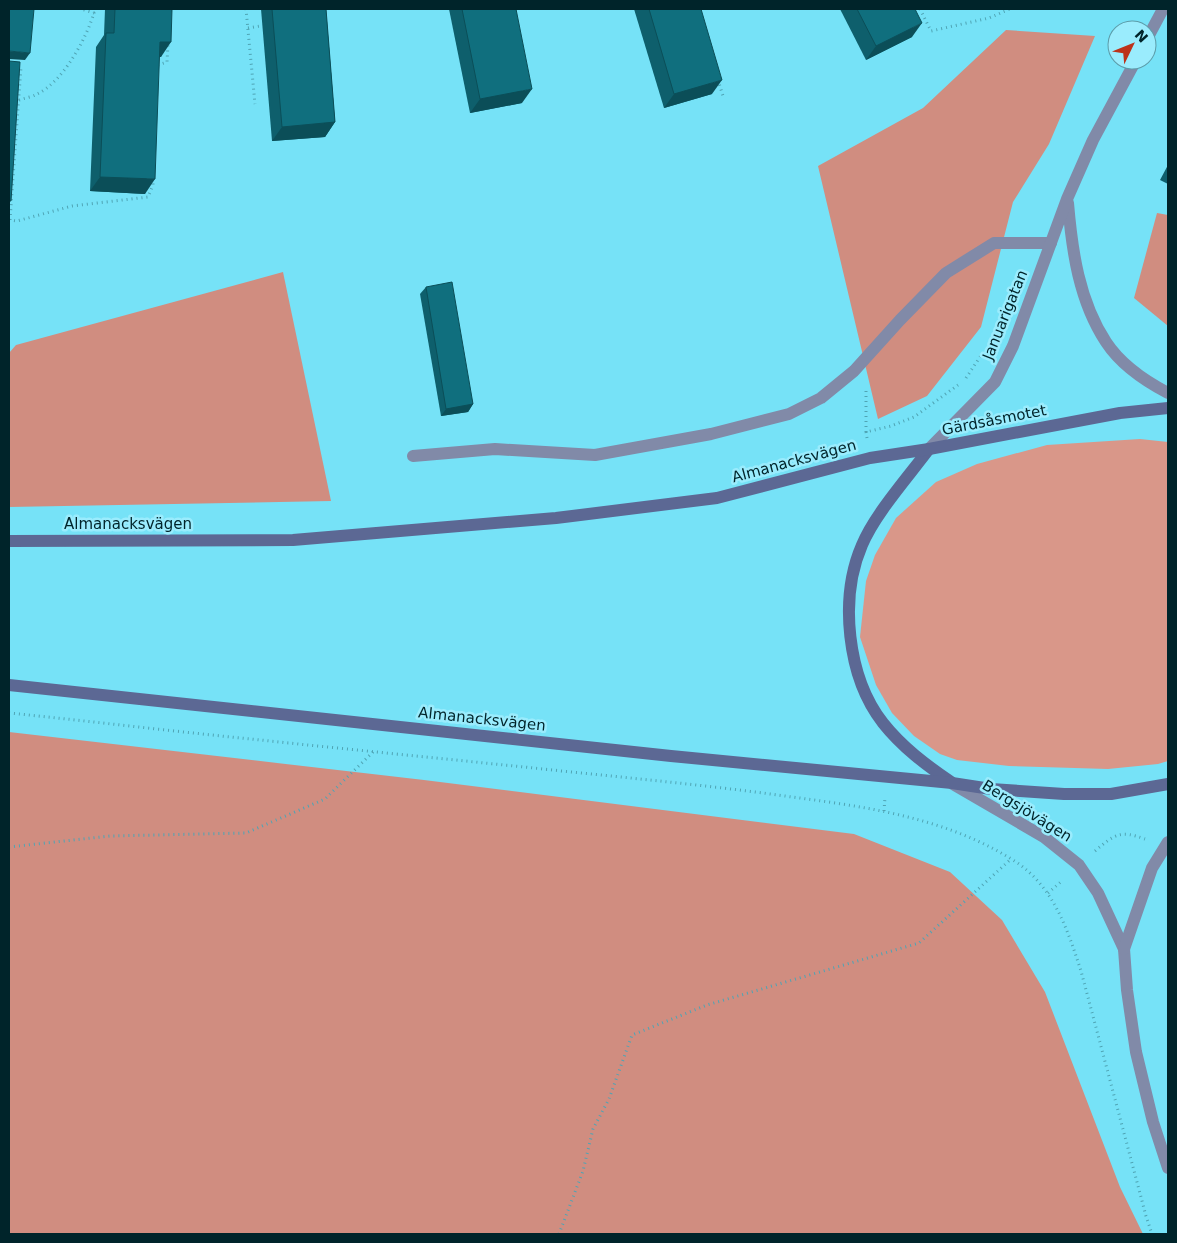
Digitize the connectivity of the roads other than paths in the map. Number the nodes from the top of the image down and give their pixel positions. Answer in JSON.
{"nodes":[{"id":1,"x":1163,"y":9,"type":"edge"},
{"id":2,"x":1157,"y":20,"type":"edge"},
{"id":3,"x":1131,"y":70,"type":"edge"},
{"id":4,"x":1067,"y":199,"type":"junction"},
{"id":5,"x":1050,"y":243,"type":"junction"},
{"id":6,"x":1168,"y":393,"type":"edge"},
{"id":7,"x":1168,"y":408,"type":"edge"},
{"id":8,"x":929,"y":449,"type":"junction"},
{"id":9,"x":412,"y":456,"type":"dead end"},
{"id":10,"x":9,"y":541,"type":"edge"},
{"id":11,"x":9,"y":685,"type":"edge"},
{"id":12,"x":952,"y":783,"type":"junction"},
{"id":13,"x":1168,"y":784,"type":"edge"},
{"id":14,"x":1166,"y":846,"type":"edge"},
{"id":15,"x":1124,"y":949,"type":"junction"},
{"id":16,"x":1168,"y":1168,"type":"edge"}],
"edges":[{"from":1,"to":2,"type":"street"},
{"from":3,"to":4,"type":"street","name":"Januarigatan"},
{"from":4,"to":5,"type":"street","name":"Januarigatan"},
{"from":4,"to":6,"type":"street","name":"Januarigatan"},
{"from":5,"to":8,"type":"street","name":"Januarigatan"},
{"from":5,"to":9,"type":"street"},
{"from":7,"to":8,"type":"main road","name":"Gärdsåsmotet"},
{"from":8,"to":10,"type":"main road","name":"Almanacksvägen"},
{"from":8,"to":12,"type":"main road","name":"Gärdsåsmotet"},
{"from":11,"to":12,"type":"main road","name":"Almanacksvägen"},
{"from":12,"to":13,"type":"main road","name":"Gärdsåsmotet"},
{"from":12,"to":15,"type":"street","name":"Bergsjövägen"},
{"from":14,"to":15,"type":"street","name":"Bergsjövägen"},
{"from":15,"to":16,"type":"street","name":"Bergsjövägen"}]}
